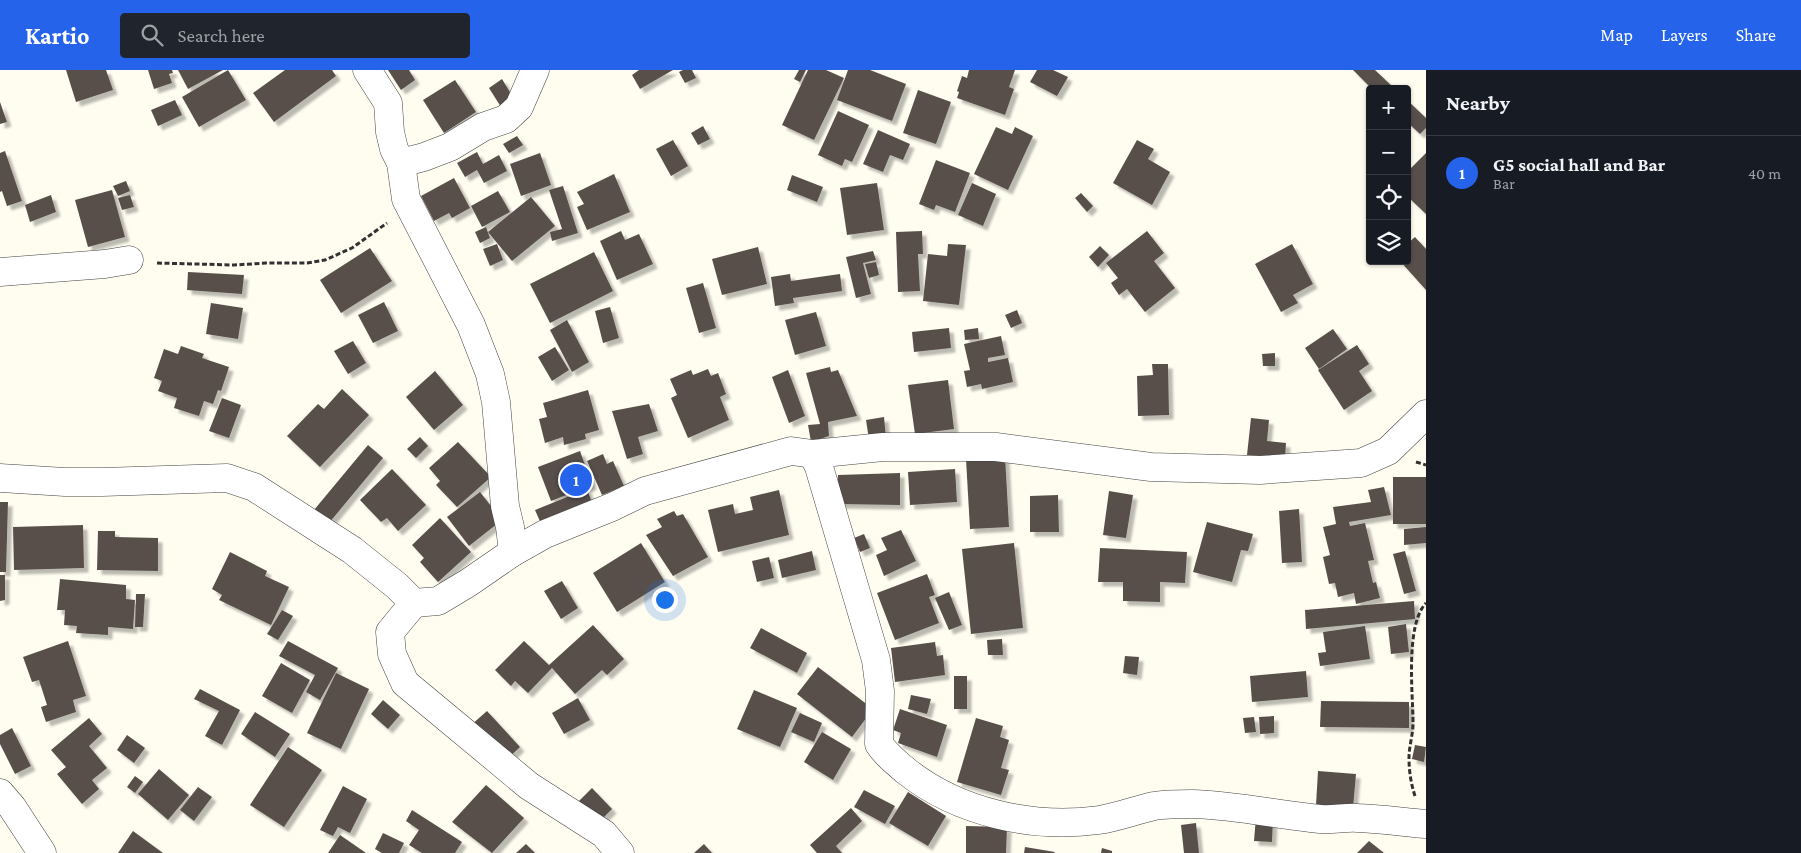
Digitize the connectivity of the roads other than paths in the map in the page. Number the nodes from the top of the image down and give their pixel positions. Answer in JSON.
{"nodes":[{"id":1,"x":367,"y":70,"type":"edge"},
{"id":2,"x":535,"y":70,"type":"edge"},
{"id":3,"x":401,"y":163,"type":"junction"},
{"id":4,"x":129,"y":260,"type":"road end"},
{"id":5,"x":0,"y":272,"type":"edge"},
{"id":6,"x":1426,"y":414,"type":"edge"},
{"id":7,"x":813,"y":454,"type":"junction"},
{"id":8,"x":0,"y":478,"type":"edge"},
{"id":9,"x":513,"y":552,"type":"junction"},
{"id":10,"x":414,"y":603,"type":"junction"},
{"id":11,"x":0,"y":794,"type":"edge"},
{"id":12,"x":1421,"y":813,"type":"edge"},
{"id":13,"x":42,"y":853,"type":"edge"},
{"id":14,"x":620,"y":853,"type":"edge"}],
"edges":[{"from":1,"to":3,"type":"street"},
{"from":2,"to":3,"type":"street"},
{"from":3,"to":9,"type":"street"},
{"from":4,"to":5,"type":"street"},
{"from":6,"to":7,"type":"street"},
{"from":7,"to":9,"type":"street"},
{"from":7,"to":12,"type":"street"},
{"from":8,"to":10,"type":"street"},
{"from":9,"to":10,"type":"street"},
{"from":10,"to":14,"type":"street"},
{"from":11,"to":13,"type":"street"}]}
